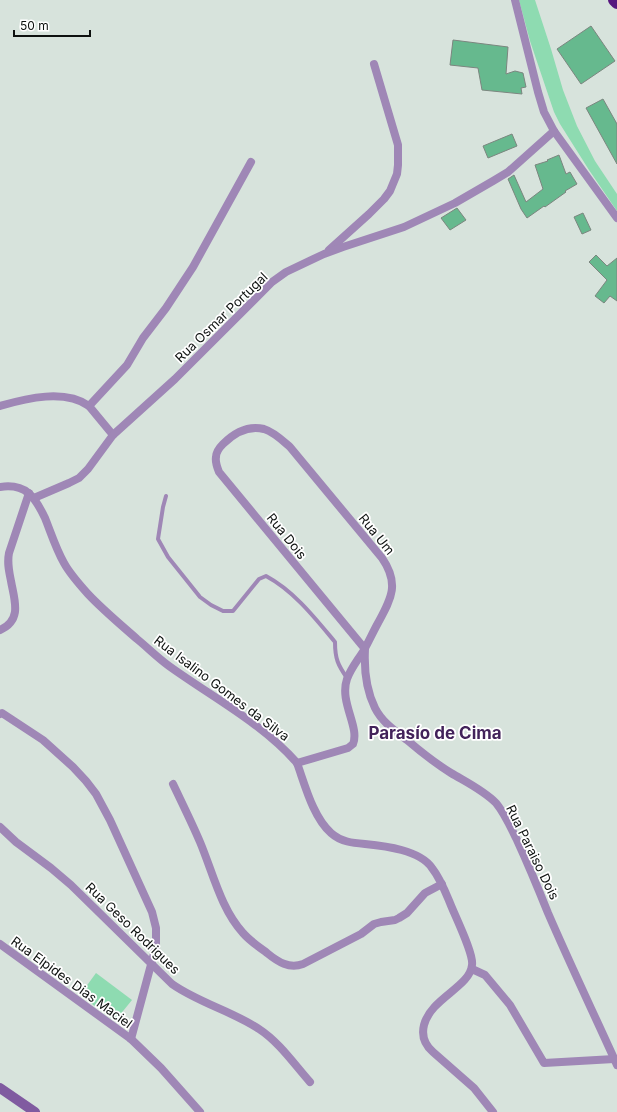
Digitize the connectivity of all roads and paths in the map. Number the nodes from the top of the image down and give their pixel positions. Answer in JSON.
{"nodes":[{"id":1,"x":515,"y":0,"type":"edge"},
{"id":2,"x":614,"y":0,"type":"edge"},
{"id":3,"x":617,"y":3,"type":"edge"},
{"id":4,"x":374,"y":64,"type":"dead end"},
{"id":5,"x":554,"y":131,"type":"junction"},
{"id":6,"x":251,"y":162,"type":"dead end"},
{"id":7,"x":617,"y":218,"type":"edge"},
{"id":8,"x":324,"y":254,"type":"junction"},
{"id":9,"x":0,"y":406,"type":"edge"},
{"id":10,"x":89,"y":406,"type":"junction"},
{"id":11,"x":113,"y":435,"type":"junction"},
{"id":12,"x":233,"y":435,"type":"joint"},
{"id":13,"x":0,"y":487,"type":"edge"},
{"id":14,"x":31,"y":495,"type":"junction"},
{"id":15,"x":166,"y":496,"type":"dead end"},
{"id":16,"x":0,"y":630,"type":"edge"},
{"id":17,"x":365,"y":649,"type":"junction"},
{"id":18,"x":348,"y":678,"type":"junction"},
{"id":19,"x":1,"y":713,"type":"edge"},
{"id":20,"x":297,"y":763,"type":"junction"},
{"id":21,"x":173,"y":784,"type":"dead end"},
{"id":22,"x":0,"y":827,"type":"edge"},
{"id":23,"x":442,"y":884,"type":"junction"},
{"id":24,"x":0,"y":944,"type":"edge"},
{"id":25,"x":151,"y":964,"type":"junction"},
{"id":26,"x":472,"y":969,"type":"junction"},
{"id":27,"x":131,"y":1039,"type":"junction"},
{"id":28,"x":616,"y":1062,"type":"edge"},
{"id":29,"x":310,"y":1082,"type":"dead end"},
{"id":30,"x":0,"y":1088,"type":"edge"},
{"id":31,"x":35,"y":1112,"type":"edge"},
{"id":32,"x":200,"y":1112,"type":"edge"},
{"id":33,"x":493,"y":1112,"type":"edge"}],
"edges":[{"from":1,"to":5,"type":"street"},
{"from":2,"to":3,"type":"highway"},
{"from":4,"to":8,"type":"street"},
{"from":5,"to":7,"type":"street"},
{"from":5,"to":8,"type":"street","name":"Rua Osmar Portugal"},
{"from":6,"to":10,"type":"street"},
{"from":8,"to":11,"type":"street","name":"Rua Osmar Portugal"},
{"from":9,"to":10,"type":"street"},
{"from":10,"to":11,"type":"street"},
{"from":11,"to":14,"type":"street","name":"Rua Osmar Portugal"},
{"from":12,"to":17,"type":"street","name":"Rua Dois"},
{"from":12,"to":17,"type":"street","name":"Rua Um"},
{"from":13,"to":14,"type":"street"},
{"from":14,"to":16,"type":"street"},
{"from":14,"to":20,"type":"street","name":"Rua Isalino Gomes da Silva"},
{"from":15,"to":18,"type":"lane"},
{"from":17,"to":18,"type":"street","name":"Rua Um"},
{"from":17,"to":28,"type":"street","name":"Rua Paraiso Dois"},
{"from":18,"to":20,"type":"street","name":"Rua Um"},
{"from":19,"to":25,"type":"street"},
{"from":20,"to":23,"type":"street","name":"Rua Isalino Gomes da Silva"},
{"from":21,"to":23,"type":"street"},
{"from":22,"to":25,"type":"street","name":"Rua Geso Rodrigues"},
{"from":23,"to":26,"type":"street","name":"Rua Isalino Gomes da Silva"},
{"from":24,"to":27,"type":"street","name":"Rua Elpides Dias Maciel"},
{"from":25,"to":27,"type":"street"},
{"from":25,"to":29,"type":"street","name":"Rua Geso Rodrigues"},
{"from":26,"to":28,"type":"street"},
{"from":26,"to":33,"type":"street"},
{"from":27,"to":32,"type":"street","name":"Rua Elpides Dias Maciel"},
{"from":30,"to":31,"type":"street"}]}
